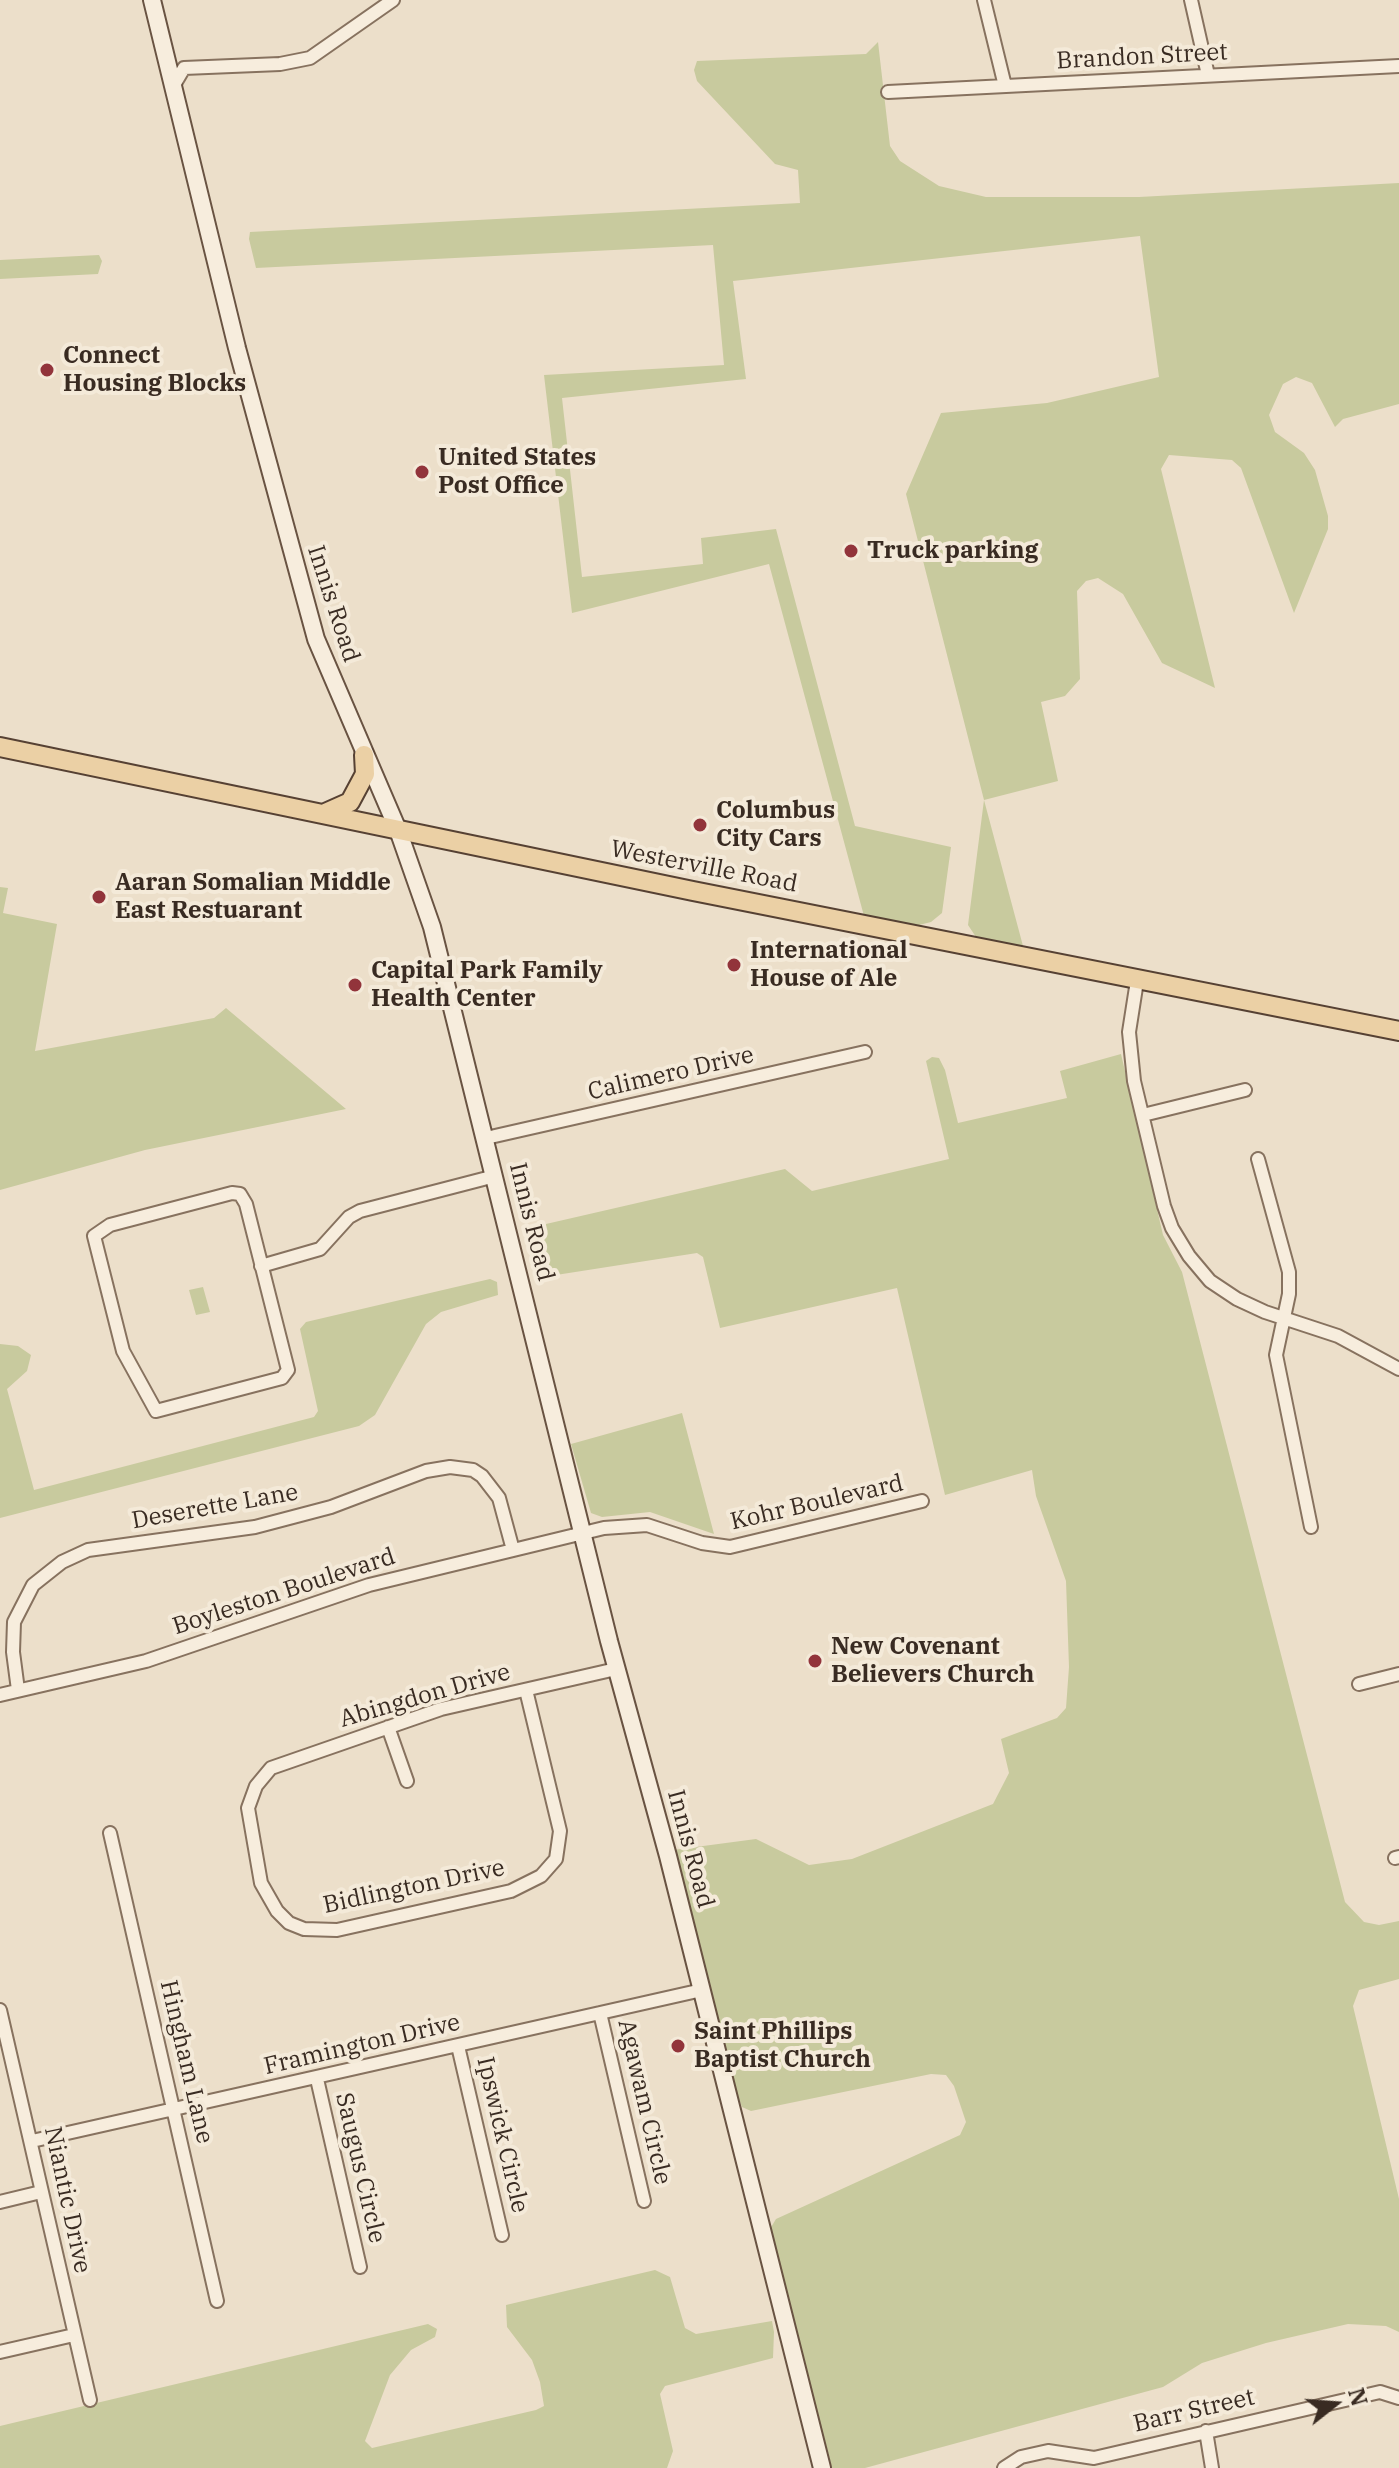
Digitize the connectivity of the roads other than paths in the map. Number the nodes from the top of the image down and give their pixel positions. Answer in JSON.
{"nodes":[{"id":1,"x":152,"y":0,"type":"edge"},
{"id":2,"x":393,"y":0,"type":"edge"},
{"id":3,"x":984,"y":0,"type":"edge"},
{"id":4,"x":1191,"y":0,"type":"edge"},
{"id":5,"x":1399,"y":66,"type":"edge"},
{"id":6,"x":1208,"y":75,"type":"junction"},
{"id":7,"x":174,"y":85,"type":"junction"},
{"id":8,"x":1005,"y":86,"type":"junction"},
{"id":9,"x":888,"y":92,"type":"dead end"},
{"id":10,"x":0,"y":747,"type":"edge"},
{"id":11,"x":364,"y":755,"type":"junction"},
{"id":12,"x":323,"y":814,"type":"junction"},
{"id":13,"x":398,"y":830,"type":"junction"},
{"id":14,"x":1137,"y":981,"type":"junction"},
{"id":15,"x":1399,"y":1031,"type":"edge"},
{"id":16,"x":865,"y":1052,"type":"dead end"},
{"id":17,"x":1245,"y":1090,"type":"dead end"},
{"id":18,"x":1143,"y":1115,"type":"junction"},
{"id":19,"x":486,"y":1138,"type":"junction"},
{"id":20,"x":1258,"y":1159,"type":"dead end"},
{"id":21,"x":495,"y":1176,"type":"junction"},
{"id":22,"x":261,"y":1266,"type":"junction"},
{"id":23,"x":1282,"y":1318,"type":"junction"},
{"id":24,"x":1399,"y":1369,"type":"edge"},
{"id":25,"x":922,"y":1501,"type":"dead end"},
{"id":26,"x":1311,"y":1527,"type":"dead end"},
{"id":27,"x":583,"y":1535,"type":"junction"},
{"id":28,"x":513,"y":1550,"type":"junction"},
{"id":29,"x":0,"y":1621,"type":"edge"},
{"id":30,"x":14,"y":1622,"type":"junction"},
{"id":31,"x":616,"y":1669,"type":"junction"},
{"id":32,"x":1399,"y":1674,"type":"edge"},
{"id":33,"x":1359,"y":1684,"type":"dead end"},
{"id":34,"x":18,"y":1690,"type":"junction"},
{"id":35,"x":526,"y":1690,"type":"junction"},
{"id":36,"x":0,"y":1695,"type":"edge"},
{"id":37,"x":388,"y":1727,"type":"junction"},
{"id":38,"x":407,"y":1781,"type":"dead end"},
{"id":39,"x":256,"y":1786,"type":"joint"},
{"id":40,"x":110,"y":1833,"type":"dead end"},
{"id":41,"x":702,"y":1990,"type":"junction"},
{"id":42,"x":0,"y":2010,"type":"edge"},
{"id":43,"x":600,"y":2013,"type":"junction"},
{"id":44,"x":458,"y":2046,"type":"junction"},
{"id":45,"x":5,"y":2050,"type":"edge"},
{"id":46,"x":317,"y":2079,"type":"junction"},
{"id":47,"x":175,"y":2110,"type":"junction"},
{"id":48,"x":32,"y":2141,"type":"junction"},
{"id":49,"x":41,"y":2192,"type":"junction"},
{"id":50,"x":644,"y":2201,"type":"dead end"},
{"id":51,"x":0,"y":2202,"type":"edge"},
{"id":52,"x":502,"y":2235,"type":"dead end"},
{"id":53,"x":360,"y":2267,"type":"dead end"},
{"id":54,"x":217,"y":2301,"type":"dead end"},
{"id":55,"x":74,"y":2335,"type":"junction"},
{"id":56,"x":0,"y":2352,"type":"edge"},
{"id":57,"x":1397,"y":2396,"type":"edge"},
{"id":58,"x":90,"y":2400,"type":"dead end"},
{"id":59,"x":1206,"y":2431,"type":"junction"},
{"id":60,"x":822,"y":2468,"type":"edge"},
{"id":61,"x":1004,"y":2468,"type":"edge"},
{"id":62,"x":1212,"y":2468,"type":"edge"}],
"edges":[{"from":1,"to":7,"type":"main road","name":"Innis Road"},
{"from":2,"to":7,"type":"street"},
{"from":3,"to":8,"type":"street"},
{"from":4,"to":6,"type":"street"},
{"from":5,"to":6,"type":"street","name":"Brandon Street"},
{"from":6,"to":8,"type":"street","name":"Brandon Street"},
{"from":7,"to":11,"type":"main road","name":"Innis Road"},
{"from":8,"to":9,"type":"street","name":"Brandon Street"},
{"from":10,"to":12,"type":"main road","name":"Westerville Road"},
{"from":11,"to":12,"type":"main road"},
{"from":11,"to":13,"type":"main road","name":"Innis Road"},
{"from":12,"to":13,"type":"main road","name":"Westerville Road"},
{"from":13,"to":14,"type":"main road","name":"Westerville Road"},
{"from":13,"to":19,"type":"main road","name":"Innis Road"},
{"from":14,"to":15,"type":"main road","name":"Westerville Road"},
{"from":14,"to":18,"type":"street"},
{"from":16,"to":19,"type":"street","name":"Calimero Drive"},
{"from":17,"to":18,"type":"street"},
{"from":18,"to":23,"type":"street"},
{"from":19,"to":21,"type":"main road","name":"Innis Road"},
{"from":20,"to":23,"type":"street"},
{"from":21,"to":22,"type":"street"},
{"from":21,"to":27,"type":"main road","name":"Innis Road"},
{"from":22,"to":22,"type":"street"},
{"from":23,"to":24,"type":"street"},
{"from":23,"to":26,"type":"street"},
{"from":25,"to":27,"type":"street","name":"Kohr Boulevard"},
{"from":27,"to":28,"type":"street","name":"Boyleston Boulevard"},
{"from":27,"to":31,"type":"main road","name":"Innis Road"},
{"from":28,"to":30,"type":"street","name":"Deserette Lane"},
{"from":28,"to":34,"type":"street","name":"Boyleston Boulevard"},
{"from":29,"to":30,"type":"street"},
{"from":30,"to":34,"type":"street","name":"Deserette Lane"},
{"from":31,"to":35,"type":"street","name":"Abingdon Drive"},
{"from":31,"to":41,"type":"main road","name":"Innis Road"},
{"from":32,"to":33,"type":"street"},
{"from":34,"to":36,"type":"street","name":"Boyleston Boulevard"},
{"from":35,"to":37,"type":"street","name":"Abingdon Drive"},
{"from":35,"to":39,"type":"street","name":"Bidlington Drive"},
{"from":37,"to":38,"type":"street"},
{"from":37,"to":39,"type":"street","name":"Abingdon Drive"},
{"from":40,"to":47,"type":"street","name":"Hingham Lane"},
{"from":41,"to":43,"type":"street","name":"Framington Drive"},
{"from":41,"to":60,"type":"main road","name":"Innis Road"},
{"from":42,"to":45,"type":"street","name":"Niantic Drive"},
{"from":43,"to":44,"type":"street","name":"Framington Drive"},
{"from":43,"to":50,"type":"street","name":"Agawam Circle"},
{"from":44,"to":46,"type":"street","name":"Framington Drive"},
{"from":44,"to":52,"type":"street","name":"Ipswick Circle"},
{"from":45,"to":48,"type":"street","name":"Niantic Drive"},
{"from":46,"to":47,"type":"street","name":"Framington Drive"},
{"from":46,"to":53,"type":"street","name":"Saugus Circle"},
{"from":47,"to":48,"type":"street","name":"Framington Drive"},
{"from":47,"to":54,"type":"street","name":"Hingham Lane"},
{"from":48,"to":49,"type":"street","name":"Niantic Drive"},
{"from":49,"to":51,"type":"street"},
{"from":49,"to":55,"type":"street","name":"Niantic Drive"},
{"from":55,"to":56,"type":"street"},
{"from":55,"to":58,"type":"street","name":"Niantic Drive"},
{"from":57,"to":59,"type":"street","name":"Barr Street"},
{"from":59,"to":61,"type":"street","name":"Barr Street"},
{"from":59,"to":62,"type":"street"}]}
